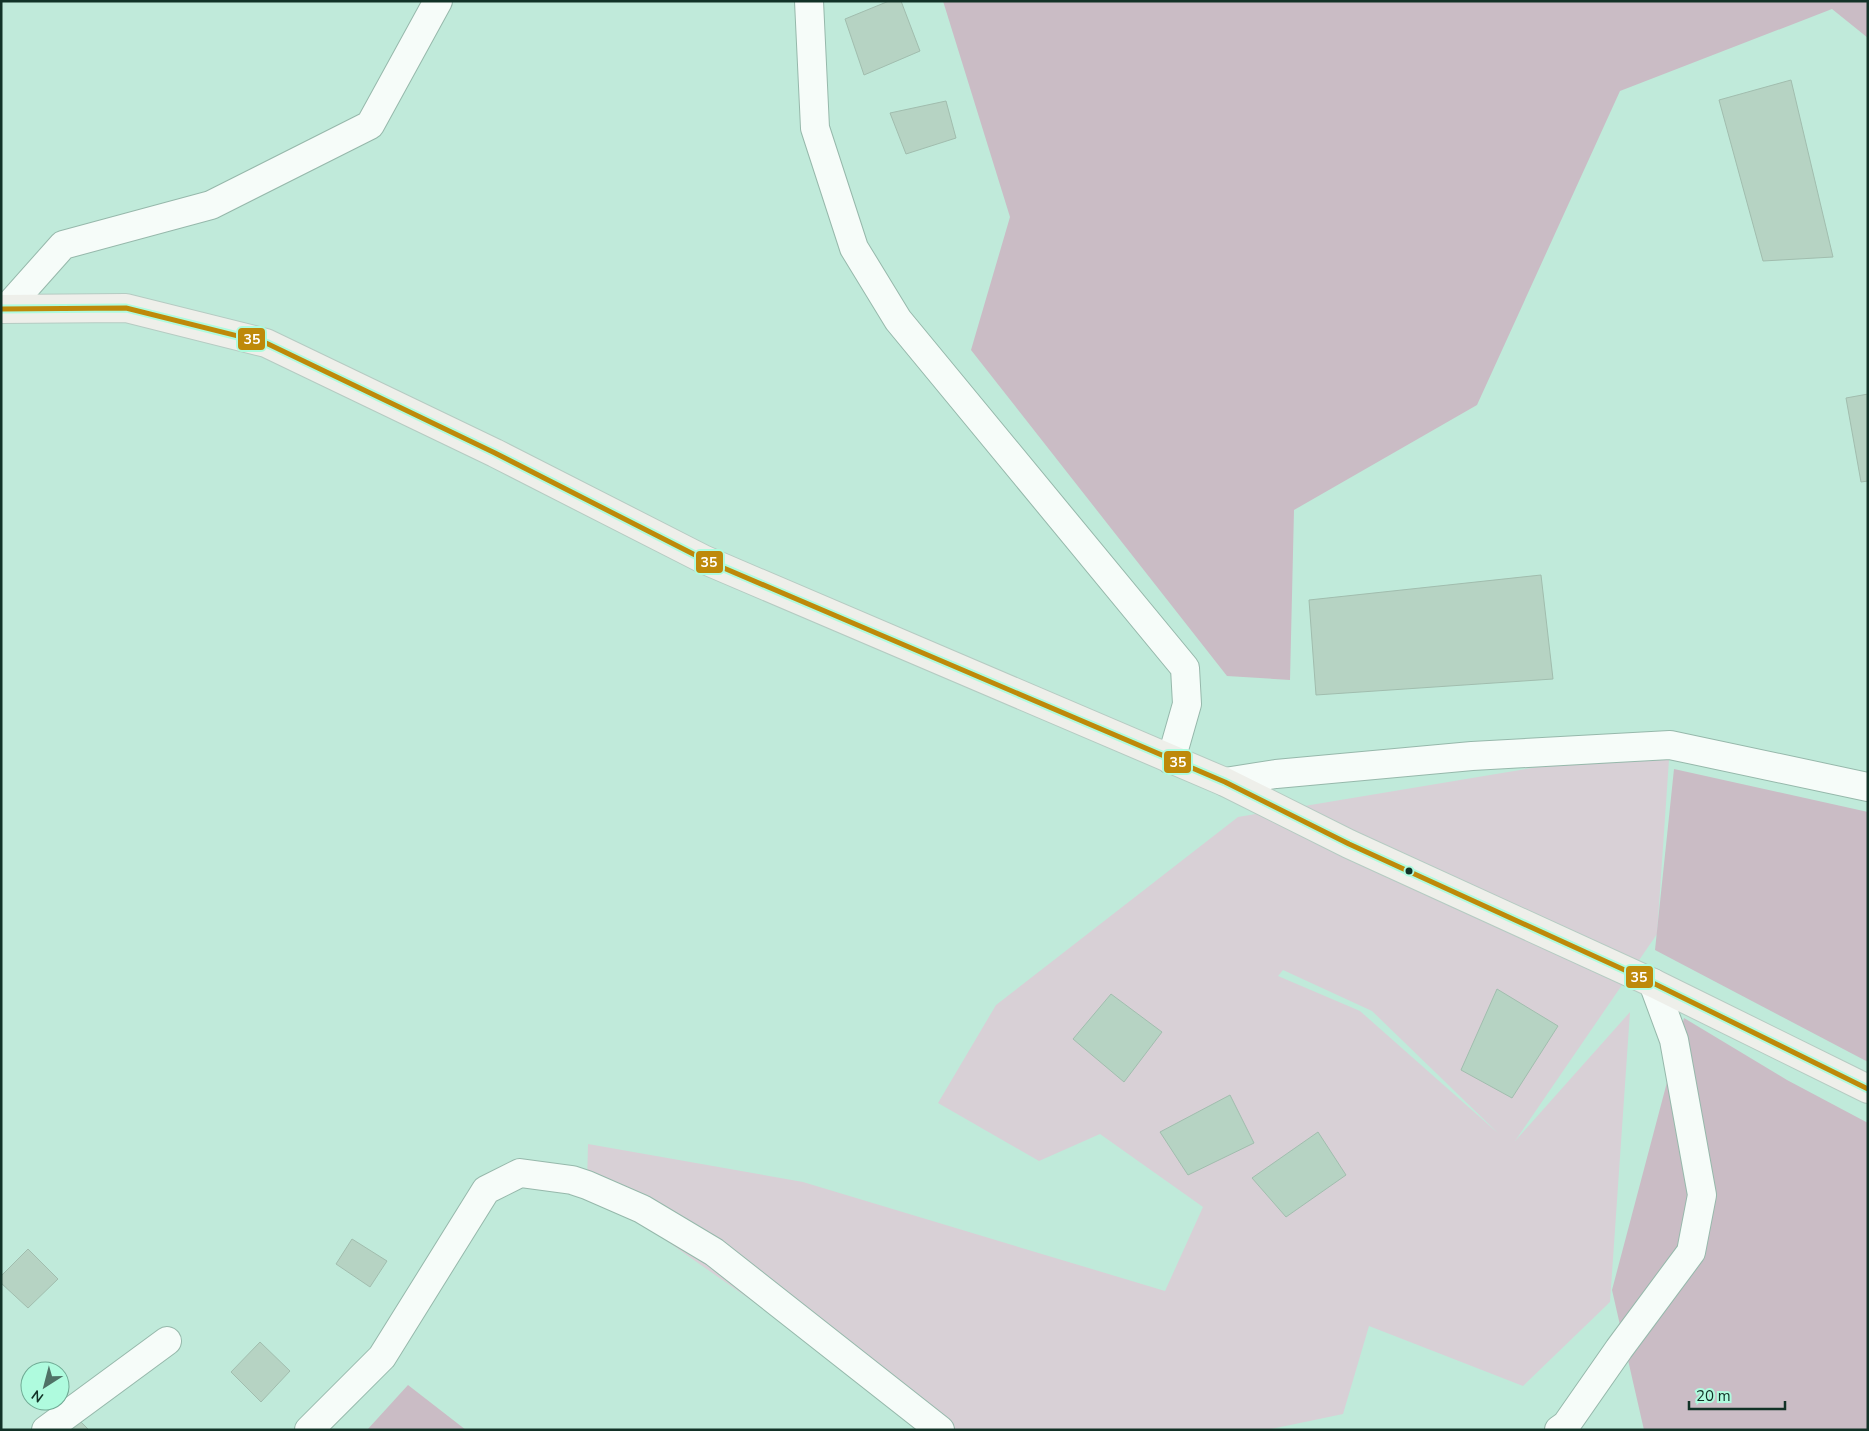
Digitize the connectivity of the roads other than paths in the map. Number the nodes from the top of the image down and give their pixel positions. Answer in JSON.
{"nodes":[{"id":1,"x":438,"y":1,"type":"edge"},
{"id":2,"x":809,"y":1,"type":"edge"},
{"id":3,"x":4,"y":309,"type":"edge"},
{"id":4,"x":1171,"y":760,"type":"junction"},
{"id":5,"x":1225,"y":782,"type":"junction"},
{"id":6,"x":1868,"y":787,"type":"edge"},
{"id":7,"x":1653,"y":983,"type":"junction"},
{"id":8,"x":1868,"y":1089,"type":"edge"},
{"id":9,"x":167,"y":1341,"type":"dead end"},
{"id":10,"x":46,"y":1430,"type":"edge"},
{"id":11,"x":309,"y":1430,"type":"edge"},
{"id":12,"x":940,"y":1430,"type":"edge"},
{"id":13,"x":1559,"y":1430,"type":"edge"}],
"edges":[{"from":1,"to":3,"type":"street"},
{"from":2,"to":4,"type":"street"},
{"from":3,"to":4,"type":"main road"},
{"from":4,"to":5,"type":"main road"},
{"from":5,"to":6,"type":"street"},
{"from":5,"to":7,"type":"main road"},
{"from":7,"to":8,"type":"main road"},
{"from":7,"to":13,"type":"street"},
{"from":9,"to":10,"type":"street"},
{"from":11,"to":12,"type":"street"}]}
